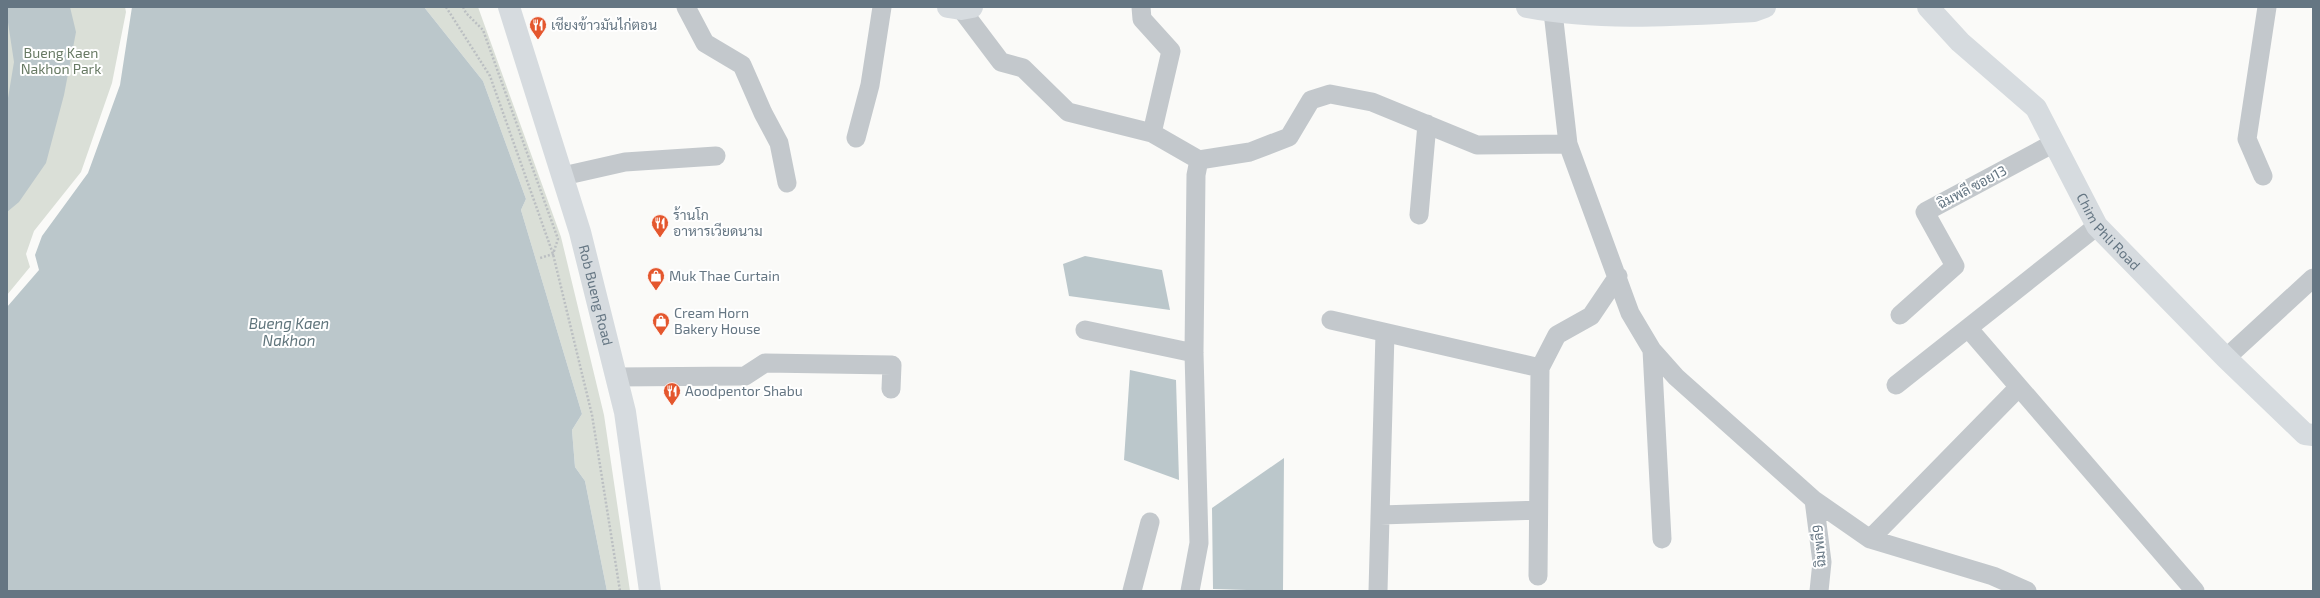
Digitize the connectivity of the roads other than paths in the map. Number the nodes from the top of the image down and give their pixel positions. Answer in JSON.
{"nodes":[{"id":1,"x":509,"y":7,"type":"edge"},
{"id":2,"x":686,"y":7,"type":"edge"},
{"id":3,"x":882,"y":7,"type":"edge"},
{"id":4,"x":1141,"y":7,"type":"edge"},
{"id":5,"x":1527,"y":7,"type":"edge"},
{"id":6,"x":1765,"y":7,"type":"edge"},
{"id":7,"x":1928,"y":7,"type":"edge"},
{"id":8,"x":2267,"y":7,"type":"edge"},
{"id":9,"x":960,"y":8,"type":"edge"},
{"id":10,"x":1554,"y":12,"type":"junction"},
{"id":11,"x":1669,"y":12,"type":"edge"},
{"id":12,"x":1427,"y":124,"type":"junction"},
{"id":13,"x":1152,"y":133,"type":"junction"},
{"id":14,"x":856,"y":138,"type":"dead end"},
{"id":15,"x":2054,"y":143,"type":"junction"},
{"id":16,"x":1568,"y":144,"type":"junction"},
{"id":17,"x":716,"y":156,"type":"dead end"},
{"id":18,"x":1199,"y":160,"type":"junction"},
{"id":19,"x":563,"y":176,"type":"junction"},
{"id":20,"x":2263,"y":176,"type":"dead end"},
{"id":21,"x":788,"y":183,"type":"dead end"},
{"id":22,"x":1419,"y":215,"type":"dead end"},
{"id":23,"x":2097,"y":226,"type":"junction"},
{"id":24,"x":1618,"y":276,"type":"junction"},
{"id":25,"x":2313,"y":278,"type":"edge"},
{"id":26,"x":1900,"y":315,"type":"dead end"},
{"id":27,"x":1330,"y":320,"type":"dead end"},
{"id":28,"x":1968,"y":328,"type":"junction"},
{"id":29,"x":1085,"y":330,"type":"dead end"},
{"id":30,"x":1385,"y":332,"type":"junction"},
{"id":31,"x":1652,"y":350,"type":"junction"},
{"id":32,"x":1194,"y":353,"type":"junction"},
{"id":33,"x":2226,"y":358,"type":"junction"},
{"id":34,"x":1540,"y":368,"type":"junction"},
{"id":35,"x":616,"y":377,"type":"junction"},
{"id":36,"x":1896,"y":385,"type":"dead end"},
{"id":37,"x":2019,"y":387,"type":"junction"},
{"id":38,"x":890,"y":389,"type":"dead end"},
{"id":39,"x":2313,"y":435,"type":"edge"},
{"id":40,"x":1814,"y":500,"type":"junction"},
{"id":41,"x":1538,"y":510,"type":"junction"},
{"id":42,"x":1380,"y":515,"type":"junction"},
{"id":43,"x":1150,"y":522,"type":"dead end"},
{"id":44,"x":1662,"y":539,"type":"dead end"},
{"id":45,"x":1870,"y":539,"type":"junction"},
{"id":46,"x":1538,"y":576,"type":"dead end"},
{"id":47,"x":650,"y":591,"type":"edge"},
{"id":48,"x":1132,"y":591,"type":"edge"},
{"id":49,"x":1190,"y":591,"type":"edge"},
{"id":50,"x":1378,"y":591,"type":"edge"},
{"id":51,"x":1819,"y":591,"type":"edge"},
{"id":52,"x":2027,"y":591,"type":"edge"},
{"id":53,"x":2195,"y":591,"type":"edge"}],
"edges":[{"from":1,"to":19,"type":"street","name":"Rob Bueng Road"},
{"from":2,"to":21,"type":"street"},
{"from":3,"to":14,"type":"street"},
{"from":4,"to":13,"type":"street"},
{"from":5,"to":10,"type":"street"},
{"from":6,"to":11,"type":"street"},
{"from":7,"to":15,"type":"street","name":"Chim Phli Road"},
{"from":8,"to":20,"type":"street"},
{"from":9,"to":13,"type":"street"},
{"from":10,"to":11,"type":"street"},
{"from":10,"to":16,"type":"street"},
{"from":12,"to":16,"type":"street"},
{"from":12,"to":18,"type":"street"},
{"from":12,"to":22,"type":"street"},
{"from":13,"to":18,"type":"street"},
{"from":15,"to":23,"type":"street","name":"Chim Phli Road"},
{"from":15,"to":26,"type":"street","name":"ฉิมพลี ซอย13"},
{"from":16,"to":24,"type":"street"},
{"from":17,"to":19,"type":"street"},
{"from":18,"to":32,"type":"street"},
{"from":19,"to":35,"type":"street","name":"Rob Bueng Road"},
{"from":23,"to":28,"type":"street"},
{"from":23,"to":33,"type":"street","name":"Chim Phli Road"},
{"from":24,"to":31,"type":"street"},
{"from":24,"to":34,"type":"street"},
{"from":25,"to":33,"type":"street"},
{"from":27,"to":30,"type":"street"},
{"from":28,"to":36,"type":"street"},
{"from":28,"to":37,"type":"street"},
{"from":29,"to":32,"type":"street"},
{"from":30,"to":34,"type":"street"},
{"from":30,"to":42,"type":"street"},
{"from":31,"to":40,"type":"street"},
{"from":31,"to":44,"type":"street"},
{"from":32,"to":49,"type":"street"},
{"from":33,"to":39,"type":"street","name":"Chim Phli Road"},
{"from":34,"to":41,"type":"street"},
{"from":35,"to":38,"type":"street"},
{"from":35,"to":47,"type":"street","name":"Rob Bueng Road"},
{"from":37,"to":45,"type":"street"},
{"from":37,"to":53,"type":"street"},
{"from":40,"to":45,"type":"street"},
{"from":40,"to":51,"type":"street","name":"ฉิมพลี9"},
{"from":41,"to":42,"type":"street"},
{"from":41,"to":46,"type":"street"},
{"from":42,"to":50,"type":"street"},
{"from":43,"to":48,"type":"street"},
{"from":45,"to":52,"type":"street"}]}
